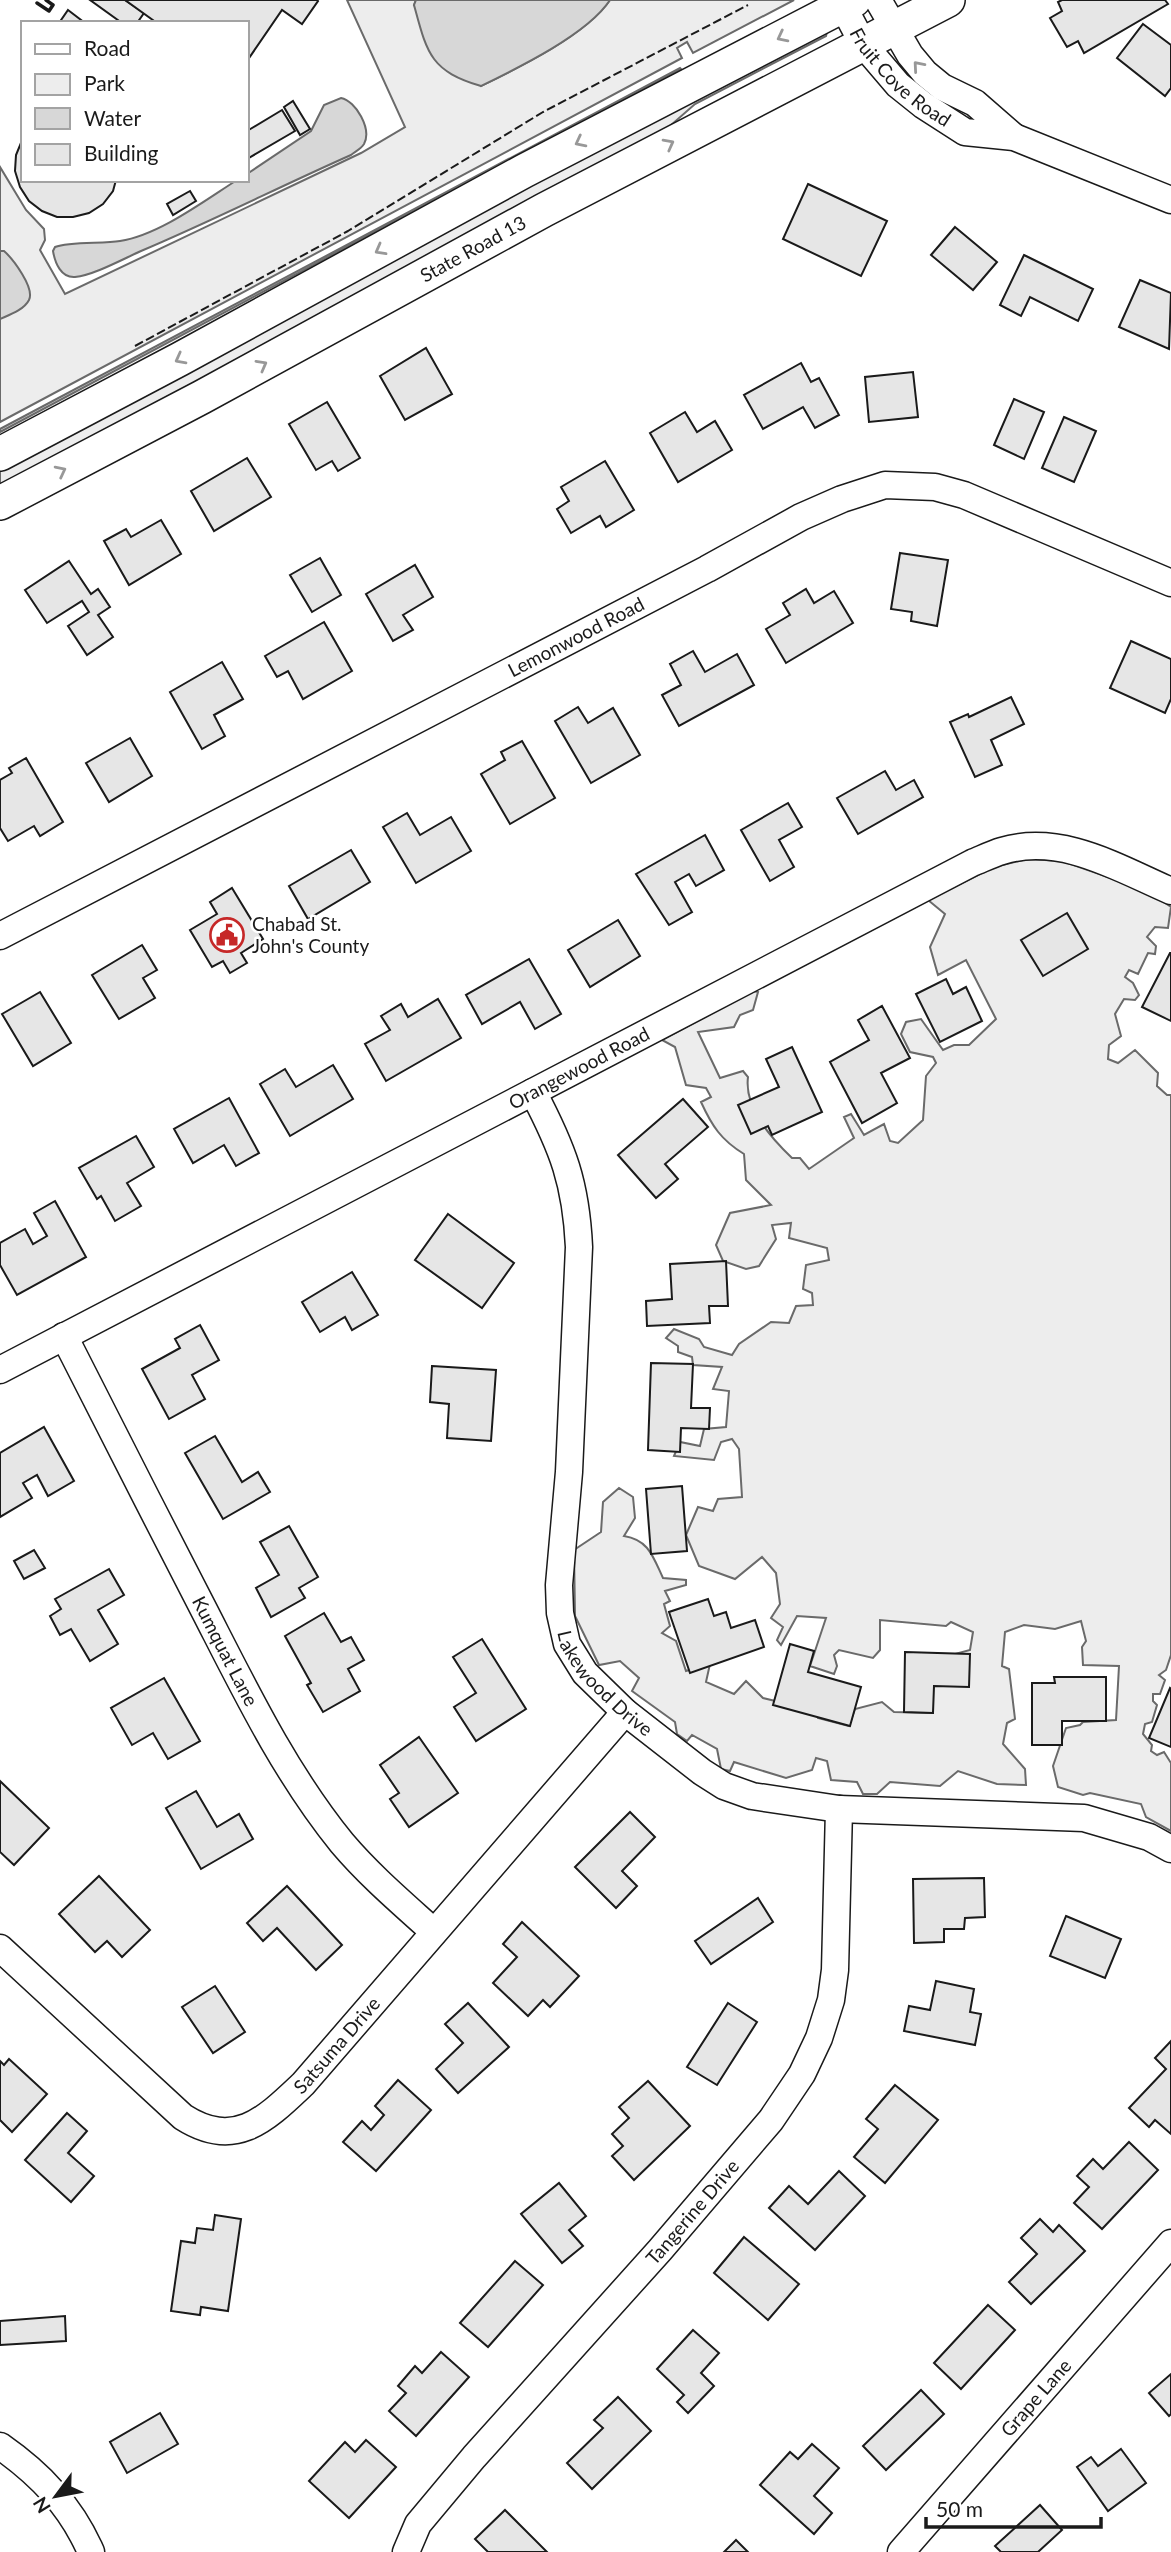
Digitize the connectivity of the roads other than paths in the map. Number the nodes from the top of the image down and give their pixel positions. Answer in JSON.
{"nodes":[{"id":1,"x":948,"y":0,"type":"edge"},
{"id":2,"x":848,"y":3,"type":"edge"},
{"id":3,"x":885,"y":14,"type":"edge"},
{"id":4,"x":863,"y":44,"type":"junction"},
{"id":5,"x":1014,"y":137,"type":"junction"},
{"id":6,"x":1171,"y":200,"type":"edge"},
{"id":7,"x":0,"y":454,"type":"edge"},
{"id":8,"x":0,"y":502,"type":"edge"},
{"id":9,"x":1171,"y":583,"type":"edge"},
{"id":10,"x":1171,"y":891,"type":"edge"},
{"id":11,"x":0,"y":936,"type":"edge"},
{"id":12,"x":533,"y":1092,"type":"junction"},
{"id":13,"x":64,"y":1336,"type":"junction"},
{"id":14,"x":0,"y":1370,"type":"edge"},
{"id":15,"x":625,"y":1712,"type":"junction"},
{"id":16,"x":839,"y":1809,"type":"junction"},
{"id":17,"x":1171,"y":1849,"type":"edge"},
{"id":18,"x":433,"y":1932,"type":"junction"},
{"id":19,"x":0,"y":1948,"type":"edge"},
{"id":20,"x":1171,"y":2243,"type":"edge"},
{"id":21,"x":0,"y":2446,"type":"edge"},
{"id":22,"x":91,"y":2552,"type":"edge"},
{"id":23,"x":406,"y":2552,"type":"edge"},
{"id":24,"x":901,"y":2552,"type":"edge"}],
"edges":[{"from":1,"to":3,"type":"main road","name":"State Road 13"},
{"from":2,"to":4,"type":"street","name":"Fruit Cove Road"},
{"from":2,"to":7,"type":"main road","one_way":true},
{"from":3,"to":4,"type":"main road","name":"State Road 13"},
{"from":5,"to":3,"type":"street","name":"Fruit Cove Road","one_way":true},
{"from":4,"to":5,"type":"street","name":"Fruit Cove Road"},
{"from":8,"to":4,"type":"main road","name":"State Road 13","one_way":true},
{"from":5,"to":6,"type":"street","name":"Fruit Cove Road"},
{"from":9,"to":11,"type":"street","name":"Lemonwood Road"},
{"from":10,"to":12,"type":"street","name":"Orangewood Road"},
{"from":12,"to":13,"type":"street","name":"Orangewood Road"},
{"from":12,"to":15,"type":"street","name":"Lakewood Drive"},
{"from":13,"to":14,"type":"street","name":"Orangewood Road"},
{"from":13,"to":18,"type":"street","name":"Kumquat Lane"},
{"from":15,"to":16,"type":"street","name":"Lakewood Drive"},
{"from":15,"to":18,"type":"street","name":"Satsuma Drive"},
{"from":16,"to":17,"type":"street","name":"Lakewood Drive"},
{"from":16,"to":23,"type":"street","name":"Tangerine Drive"},
{"from":18,"to":19,"type":"street","name":"Satsuma Drive"},
{"from":20,"to":24,"type":"street","name":"Grape Lane"},
{"from":21,"to":22,"type":"street"}]}
